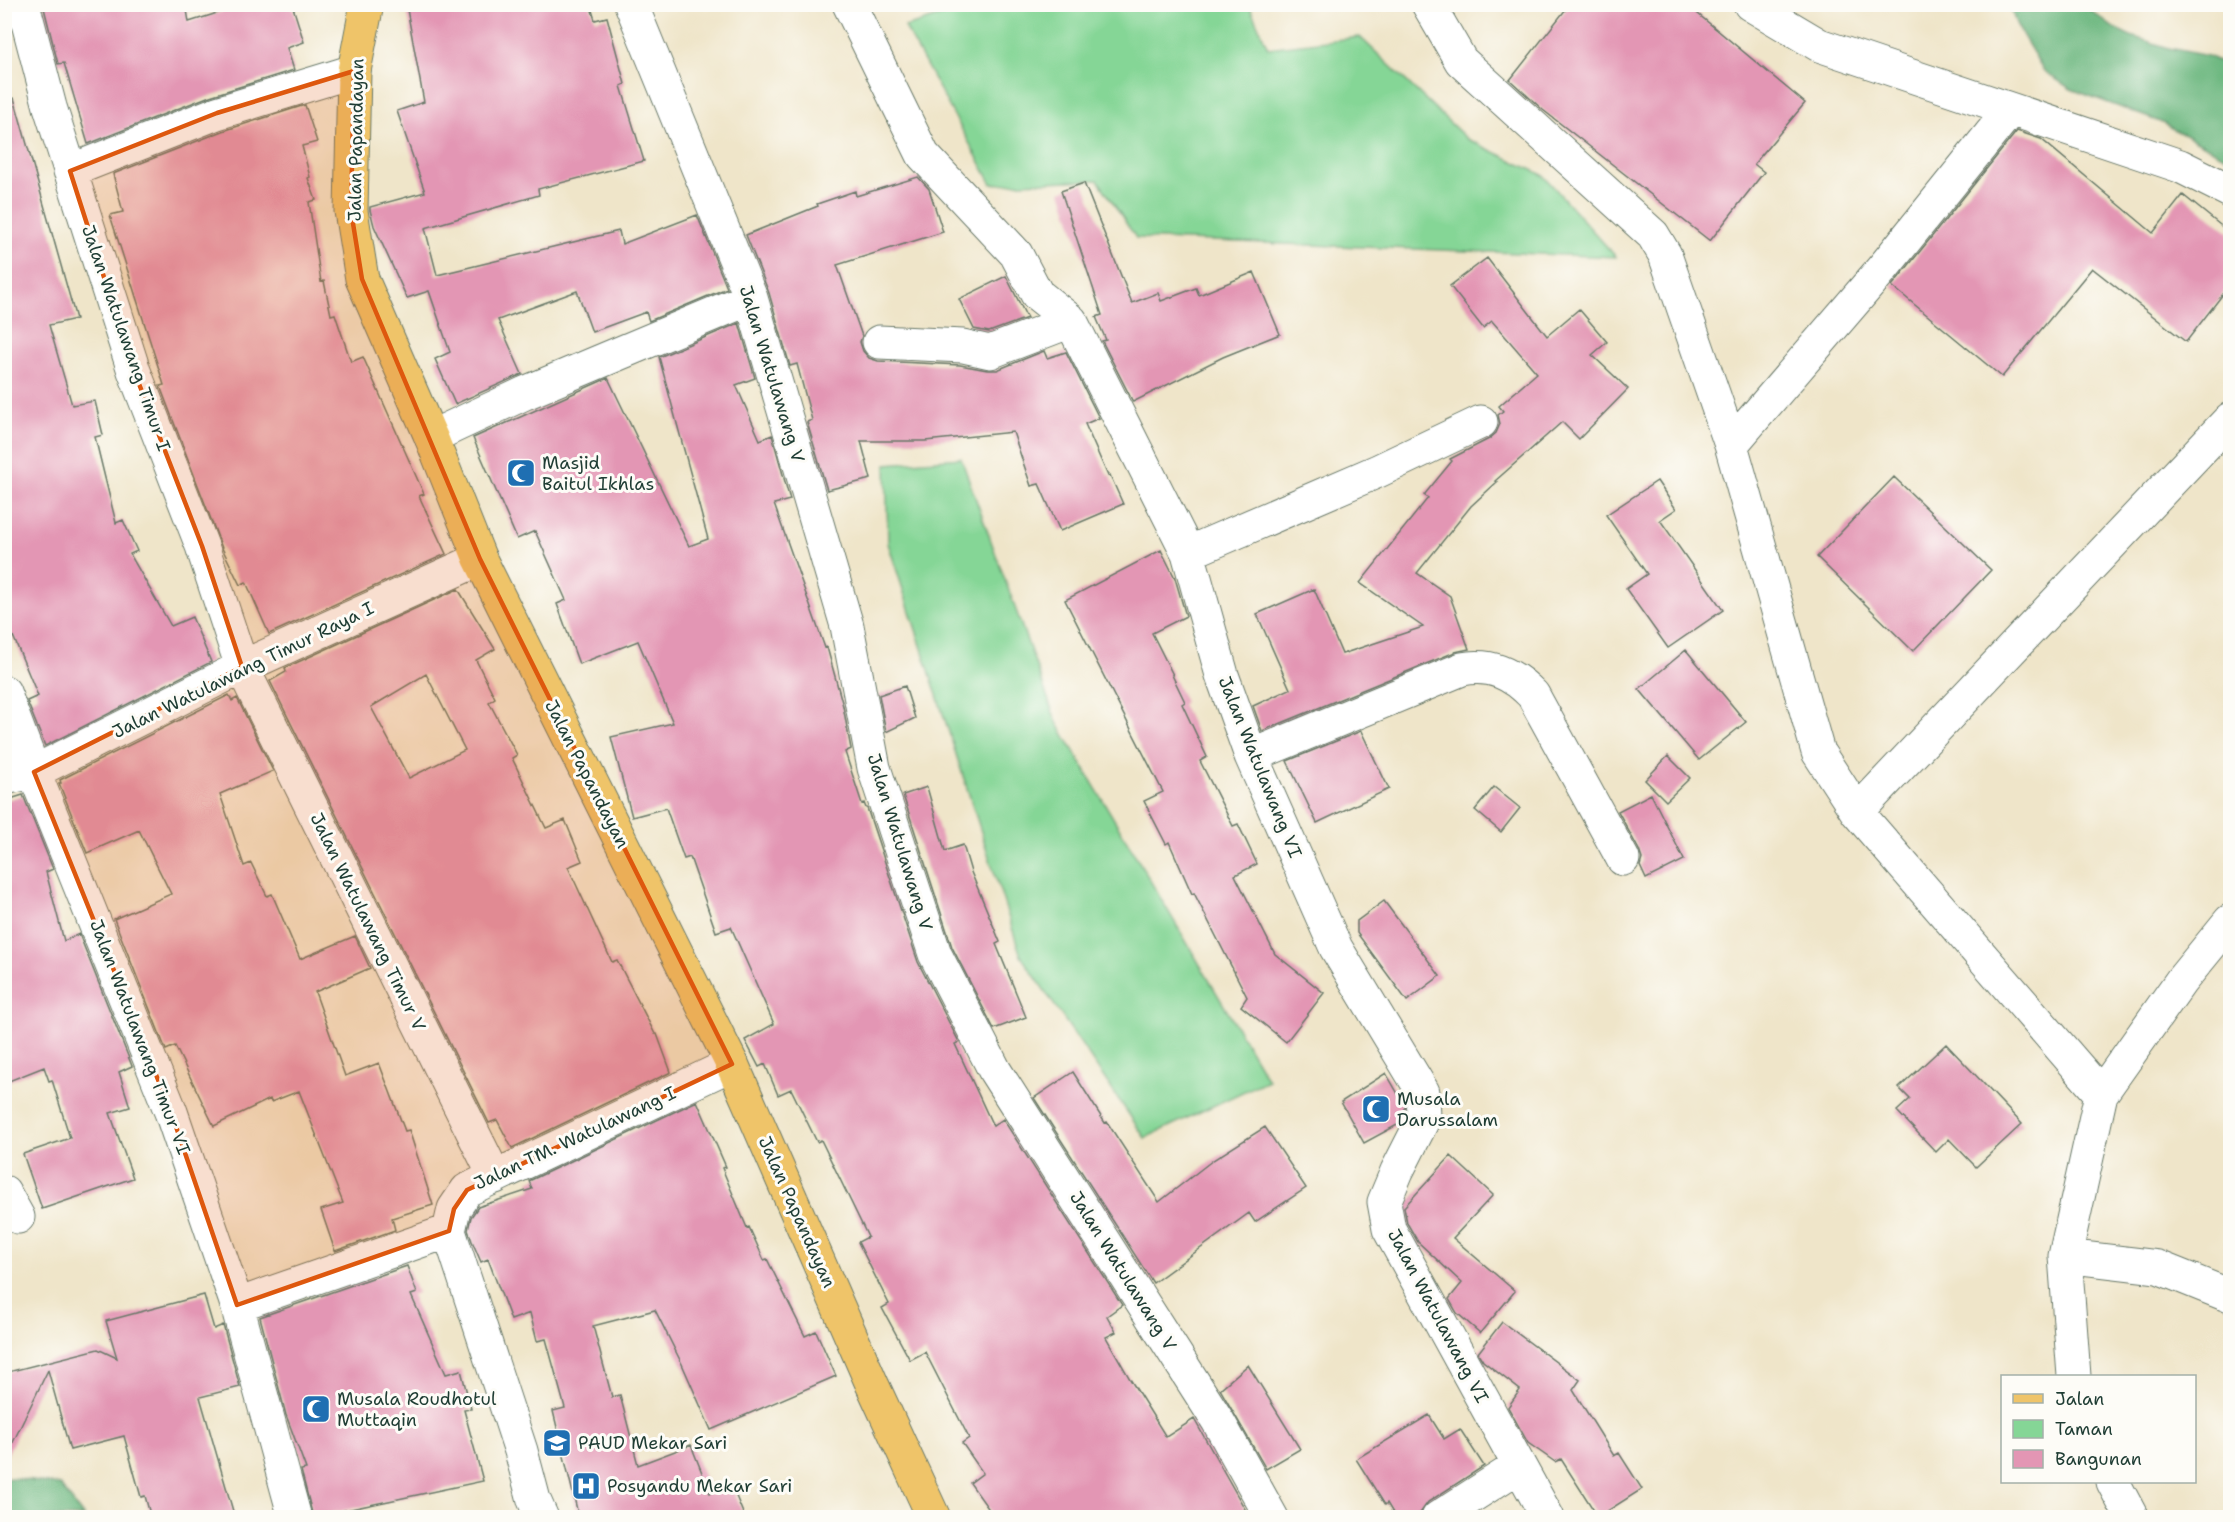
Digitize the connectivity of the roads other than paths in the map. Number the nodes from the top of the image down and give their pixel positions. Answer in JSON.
{"nodes":[{"id":1,"x":23,"y":4,"type":"edge"},
{"id":2,"x":367,"y":4,"type":"edge"},
{"id":3,"x":632,"y":4,"type":"edge"},
{"id":4,"x":849,"y":4,"type":"edge"},
{"id":5,"x":1428,"y":4,"type":"edge"},
{"id":6,"x":1750,"y":4,"type":"edge"},
{"id":7,"x":354,"y":71,"type":"junction"},
{"id":8,"x":2010,"y":110,"type":"junction"},
{"id":9,"x":70,"y":171,"type":"junction"},
{"id":10,"x":2230,"y":191,"type":"edge"},
{"id":11,"x":751,"y":298,"type":"junction"},
{"id":12,"x":1071,"y":321,"type":"junction"},
{"id":13,"x":879,"y":342,"type":"dead end"},
{"id":14,"x":2230,"y":420,"type":"edge"},
{"id":15,"x":1480,"y":422,"type":"dead end"},
{"id":16,"x":430,"y":437,"type":"junction"},
{"id":17,"x":1731,"y":445,"type":"junction"},
{"id":18,"x":1188,"y":553,"type":"junction"},
{"id":19,"x":480,"y":559,"type":"junction"},
{"id":20,"x":242,"y":667,"type":"junction"},
{"id":21,"x":4,"y":692,"type":"edge"},
{"id":22,"x":1251,"y":756,"type":"junction"},
{"id":23,"x":19,"y":775,"type":"edge"},
{"id":24,"x":1857,"y":812,"type":"junction"},
{"id":25,"x":1623,"y":859,"type":"dead end"},
{"id":26,"x":2230,"y":921,"type":"edge"},
{"id":27,"x":732,"y":1064,"type":"junction"},
{"id":28,"x":2101,"y":1094,"type":"junction"},
{"id":29,"x":495,"y":1177,"type":"junction"},
{"id":30,"x":449,"y":1231,"type":"junction"},
{"id":31,"x":2065,"y":1257,"type":"junction"},
{"id":32,"x":2230,"y":1296,"type":"edge"},
{"id":33,"x":237,"y":1305,"type":"junction"},
{"id":34,"x":2074,"y":1375,"type":"edge"},
{"id":35,"x":1520,"y":1466,"type":"junction"},
{"id":36,"x":2114,"y":1483,"type":"edge"},
{"id":37,"x":295,"y":1518,"type":"edge"},
{"id":38,"x":542,"y":1518,"type":"edge"},
{"id":39,"x":934,"y":1518,"type":"edge"},
{"id":40,"x":1272,"y":1518,"type":"edge"},
{"id":41,"x":1438,"y":1518,"type":"edge"},
{"id":42,"x":1548,"y":1518,"type":"edge"},
{"id":43,"x":2132,"y":1518,"type":"edge"}],
"edges":[{"from":1,"to":9,"type":"street","name":"Jalan Watulawang Timur I"},
{"from":2,"to":7,"type":"main road","name":"Jalan Papandayan"},
{"from":3,"to":11,"type":"street","name":"Jalan Watulawang V"},
{"from":4,"to":12,"type":"street","name":"Jalan Watulawang VI"},
{"from":5,"to":17,"type":"street"},
{"from":6,"to":8,"type":"street"},
{"from":7,"to":9,"type":"street"},
{"from":7,"to":16,"type":"main road","name":"Jalan Papandayan"},
{"from":8,"to":10,"type":"street"},
{"from":8,"to":17,"type":"street"},
{"from":9,"to":20,"type":"street","name":"Jalan Watulawang Timur I"},
{"from":11,"to":16,"type":"street"},
{"from":11,"to":40,"type":"street","name":"Jalan Watulawang V"},
{"from":12,"to":13,"type":"street"},
{"from":12,"to":18,"type":"street","name":"Jalan Watulawang VI"},
{"from":14,"to":24,"type":"street"},
{"from":15,"to":18,"type":"street"},
{"from":16,"to":19,"type":"main road","name":"Jalan Papandayan"},
{"from":17,"to":24,"type":"street"},
{"from":18,"to":22,"type":"street","name":"Jalan Watulawang VI"},
{"from":19,"to":20,"type":"street","name":"Jalan Watulawang Timur Raya I"},
{"from":19,"to":27,"type":"main road","name":"Jalan Papandayan"},
{"from":20,"to":23,"type":"street","name":"Jalan Watulawang Timur Raya I"},
{"from":20,"to":29,"type":"street","name":"Jalan Watulawang Timur V"},
{"from":21,"to":23,"type":"street","name":"Jalan Watulawang Timur VI"},
{"from":22,"to":25,"type":"street"},
{"from":22,"to":35,"type":"street","name":"Jalan Watulawang VI"},
{"from":23,"to":33,"type":"street","name":"Jalan Watulawang Timur VI"},
{"from":24,"to":28,"type":"street"},
{"from":26,"to":28,"type":"street"},
{"from":27,"to":29,"type":"street","name":"Jalan TM. Watulawang I"},
{"from":27,"to":39,"type":"main road","name":"Jalan Papandayan"},
{"from":28,"to":31,"type":"street"},
{"from":29,"to":30,"type":"street","name":"Jalan TM. Watulawang I"},
{"from":30,"to":33,"type":"street"},
{"from":30,"to":38,"type":"street"},
{"from":31,"to":32,"type":"street"},
{"from":31,"to":34,"type":"street"},
{"from":33,"to":37,"type":"street","name":"Jalan Watulawang Timur VI"},
{"from":35,"to":41,"type":"street"},
{"from":35,"to":42,"type":"street","name":"Jalan Watulawang VI"},
{"from":36,"to":43,"type":"street"}]}
